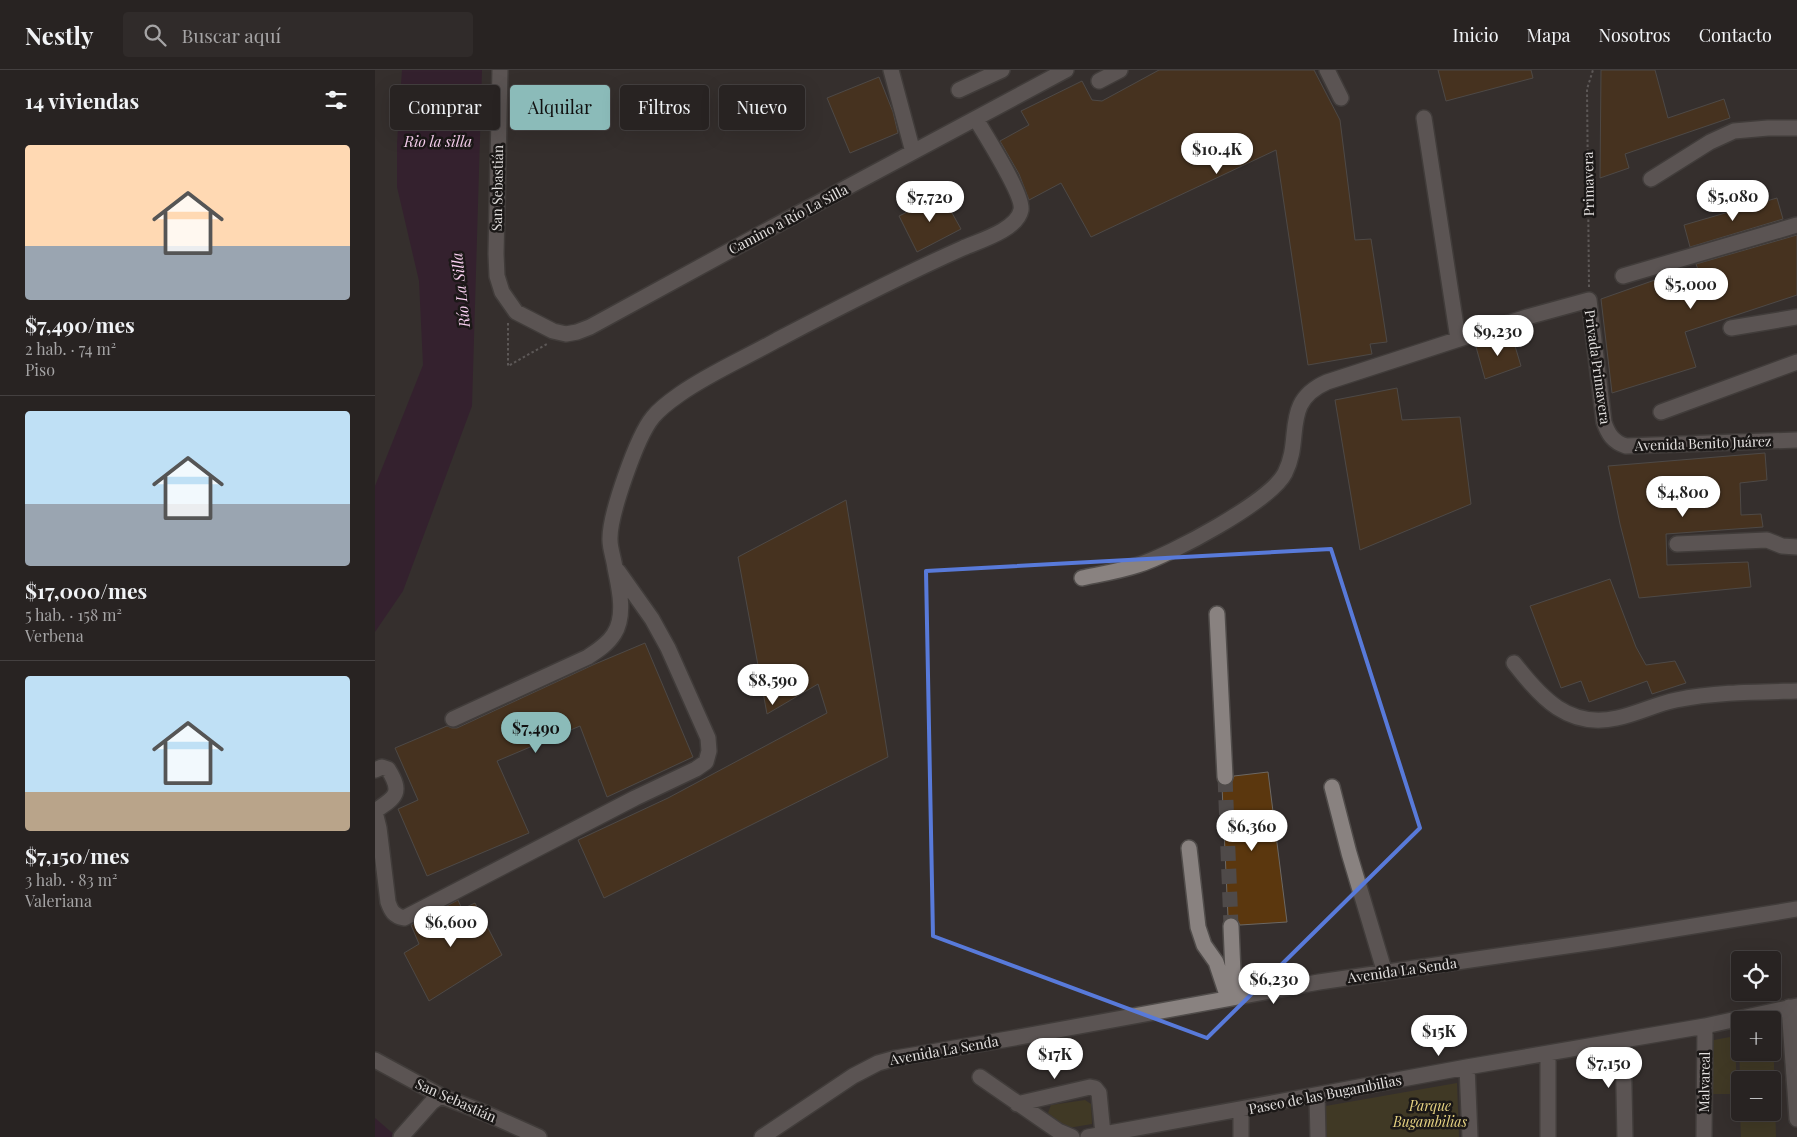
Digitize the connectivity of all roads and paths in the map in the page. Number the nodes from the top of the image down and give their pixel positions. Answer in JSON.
{"nodes":[{"id":1,"x":500,"y":70,"type":"edge"},
{"id":2,"x":891,"y":70,"type":"edge"},
{"id":3,"x":1002,"y":70,"type":"edge"},
{"id":4,"x":1066,"y":70,"type":"edge"},
{"id":5,"x":1120,"y":70,"type":"edge"},
{"id":6,"x":1327,"y":70,"type":"edge"},
{"id":7,"x":1593,"y":70,"type":"edge"},
{"id":8,"x":1099,"y":81,"type":"dead end"},
{"id":9,"x":959,"y":90,"type":"dead end"},
{"id":10,"x":1341,"y":98,"type":"dead end"},
{"id":11,"x":1424,"y":118,"type":"dead end"},
{"id":12,"x":975,"y":119,"type":"junction"},
{"id":13,"x":1797,"y":128,"type":"edge"},
{"id":14,"x":913,"y":152,"type":"junction"},
{"id":15,"x":1651,"y":179,"type":"dead end"},
{"id":16,"x":1797,"y":224,"type":"edge"},
{"id":17,"x":1623,"y":276,"type":"dead end"},
{"id":18,"x":1589,"y":300,"type":"junction"},
{"id":19,"x":508,"y":303,"type":"junction"},
{"id":20,"x":1797,"y":317,"type":"edge"},
{"id":21,"x":1731,"y":328,"type":"dead end"},
{"id":22,"x":566,"y":334,"type":"junction"},
{"id":23,"x":1458,"y":339,"type":"junction"},
{"id":24,"x":1797,"y":362,"type":"edge"},
{"id":25,"x":1661,"y":412,"type":"dead end"},
{"id":26,"x":1611,"y":437,"type":"joint"},
{"id":27,"x":1797,"y":440,"type":"edge"},
{"id":28,"x":1677,"y":544,"type":"dead end"},
{"id":29,"x":1797,"y":547,"type":"edge"},
{"id":30,"x":615,"y":568,"type":"junction"},
{"id":31,"x":1082,"y":578,"type":"dead end"},
{"id":32,"x":1217,"y":614,"type":"dead end"},
{"id":33,"x":1514,"y":663,"type":"dead end"},
{"id":34,"x":1797,"y":690,"type":"edge"},
{"id":35,"x":453,"y":719,"type":"dead end"},
{"id":36,"x":382,"y":769,"type":"edge"},
{"id":37,"x":1225,"y":777,"type":"tunnel mouth"},
{"id":38,"x":1333,"y":787,"type":"dead end"},
{"id":39,"x":375,"y":811,"type":"edge"},
{"id":40,"x":1189,"y":848,"type":"dead end"},
{"id":41,"x":1797,"y":908,"type":"edge"},
{"id":42,"x":1231,"y":926,"type":"tunnel mouth"},
{"id":43,"x":1385,"y":973,"type":"junction"},
{"id":44,"x":1231,"y":998,"type":"junction"},
{"id":45,"x":1793,"y":1006,"type":"edge"},
{"id":46,"x":1705,"y":1026,"type":"junction"},
{"id":47,"x":1623,"y":1040,"type":"junction"},
{"id":48,"x":1548,"y":1053,"type":"junction"},
{"id":49,"x":375,"y":1060,"type":"edge"},
{"id":50,"x":1467,"y":1066,"type":"junction"},
{"id":51,"x":980,"y":1078,"type":"dead end"},
{"id":52,"x":1317,"y":1095,"type":"junction"},
{"id":53,"x":436,"y":1099,"type":"junction"},
{"id":54,"x":1017,"y":1104,"type":"junction"},
{"id":55,"x":1241,"y":1110,"type":"junction"},
{"id":56,"x":1797,"y":1119,"type":"edge"},
{"id":57,"x":1164,"y":1130,"type":"edge"},
{"id":58,"x":1103,"y":1134,"type":"junction"},
{"id":59,"x":401,"y":1137,"type":"edge"},
{"id":60,"x":539,"y":1137,"type":"edge"},
{"id":61,"x":762,"y":1137,"type":"edge"},
{"id":62,"x":1072,"y":1137,"type":"edge"},
{"id":63,"x":1088,"y":1137,"type":"edge"},
{"id":64,"x":1241,"y":1137,"type":"edge"},
{"id":65,"x":1318,"y":1137,"type":"edge"},
{"id":66,"x":1470,"y":1137,"type":"edge"},
{"id":67,"x":1548,"y":1137,"type":"edge"},
{"id":68,"x":1625,"y":1137,"type":"edge"},
{"id":69,"x":1704,"y":1137,"type":"edge"}],
"edges":[{"from":1,"to":19,"type":"street","name":"San Sebastián"},
{"from":2,"to":14,"type":"street"},
{"from":3,"to":9,"type":"street"},
{"from":4,"to":12,"type":"street","name":"Camino a Río La Silla"},
{"from":5,"to":8,"type":"street"},
{"from":6,"to":10,"type":"street"},
{"from":7,"to":18,"type":"path","name":"Primavera"},
{"from":11,"to":23,"type":"street"},
{"from":12,"to":14,"type":"street","name":"Camino a Río La Silla"},
{"from":12,"to":30,"type":"street"},
{"from":13,"to":15,"type":"street"},
{"from":14,"to":22,"type":"street","name":"Camino a Río La Silla"},
{"from":16,"to":17,"type":"street"},
{"from":18,"to":23,"type":"street","name":"Privada Primavera"},
{"from":18,"to":26,"type":"street","name":"Privada Primavera"},
{"from":19,"to":22,"type":"street","name":"San Sebastián"},
{"from":19,"to":22,"type":"path"},
{"from":20,"to":21,"type":"street"},
{"from":23,"to":31,"type":"street","name":"Privada Primavera"},
{"from":24,"to":25,"type":"street"},
{"from":26,"to":27,"type":"street","name":"Avenida Benito Juárez"},
{"from":28,"to":29,"type":"street"},
{"from":30,"to":35,"type":"street"},
{"from":30,"to":39,"type":"street"},
{"from":32,"to":37,"type":"street"},
{"from":33,"to":34,"type":"street"},
{"from":36,"to":39,"type":"street"},
{"from":38,"to":43,"type":"street"},
{"from":40,"to":44,"type":"street"},
{"from":41,"to":43,"type":"street","name":"Avenida La Senda"},
{"from":42,"to":44,"type":"street"},
{"from":43,"to":44,"type":"street","name":"Avenida La Senda"},
{"from":44,"to":61,"type":"street","name":"Avenida La Senda"},
{"from":45,"to":46,"type":"street","name":"Paseo de las Bugambilias"},
{"from":45,"to":56,"type":"street"},
{"from":46,"to":47,"type":"street","name":"Paseo de las Bugambilias"},
{"from":46,"to":69,"type":"street","name":"Malvareal"},
{"from":47,"to":48,"type":"street","name":"Paseo de las Bugambilias"},
{"from":47,"to":68,"type":"street"},
{"from":48,"to":50,"type":"street","name":"Paseo de las Bugambilias"},
{"from":48,"to":67,"type":"street"},
{"from":49,"to":53,"type":"street","name":"San Sebastián"},
{"from":50,"to":52,"type":"street","name":"Paseo de las Bugambilias"},
{"from":50,"to":66,"type":"street"},
{"from":51,"to":54,"type":"street"},
{"from":52,"to":55,"type":"street","name":"Paseo de las Bugambilias"},
{"from":52,"to":65,"type":"street"},
{"from":53,"to":59,"type":"street"},
{"from":53,"to":60,"type":"street","name":"San Sebastián"},
{"from":54,"to":58,"type":"street"},
{"from":54,"to":62,"type":"street"},
{"from":55,"to":57,"type":"street","name":"Paseo de las Bugambilias"},
{"from":55,"to":64,"type":"street"},
{"from":57,"to":58,"type":"street","name":"Paseo de las Bugambilias"},
{"from":58,"to":63,"type":"street","name":"Paseo de las Bugambilias"}]}
